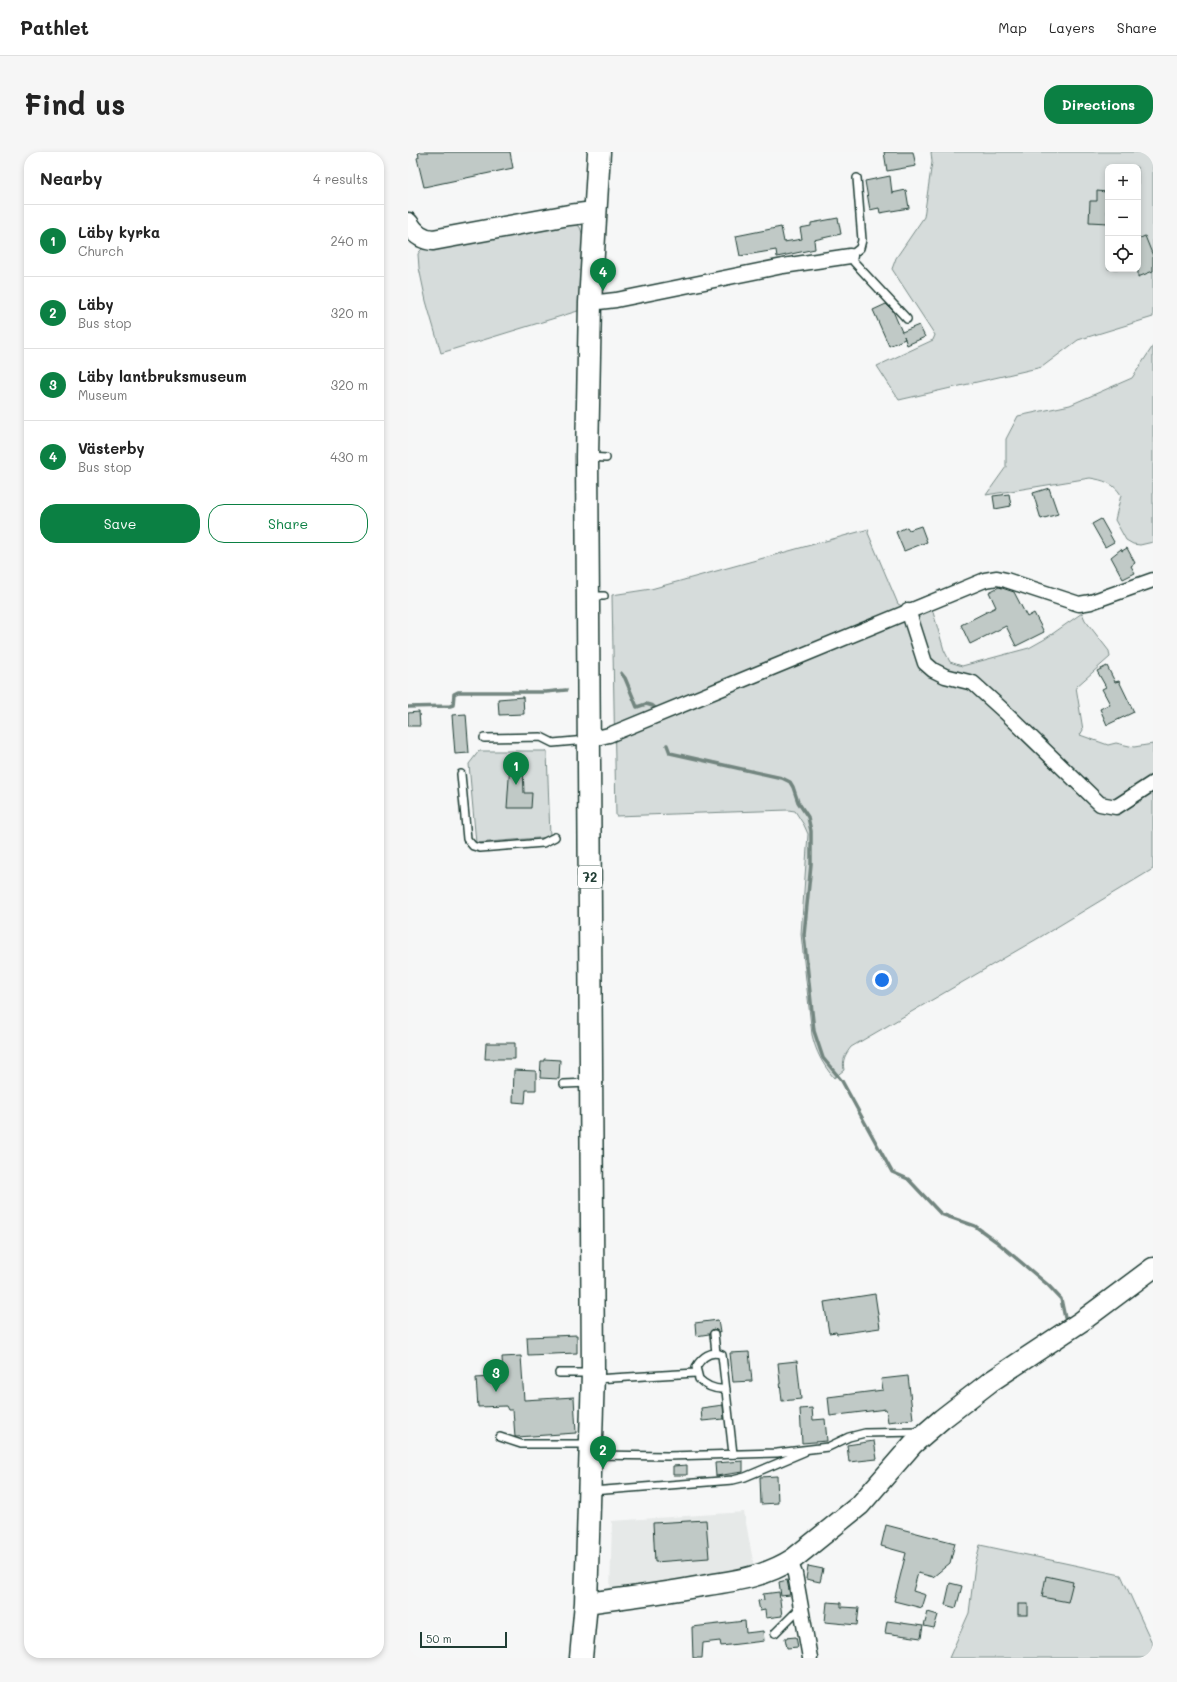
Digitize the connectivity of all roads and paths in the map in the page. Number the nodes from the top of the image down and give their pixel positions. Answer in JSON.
{"nodes":[{"id":1,"x":599,"y":152,"type":"edge"},
{"id":2,"x":857,"y":178,"type":"dead end"},
{"id":3,"x":594,"y":212,"type":"junction"},
{"id":4,"x":408,"y":223,"type":"edge"},
{"id":5,"x":850,"y":256,"type":"junction"},
{"id":6,"x":590,"y":302,"type":"junction"},
{"id":7,"x":907,"y":319,"type":"dead end"},
{"id":8,"x":1153,"y":580,"type":"edge"},
{"id":9,"x":908,"y":610,"type":"junction"},
{"id":10,"x":484,"y":738,"type":"dead end"},
{"id":11,"x":588,"y":740,"type":"junction"},
{"id":12,"x":461,"y":774,"type":"dead end"},
{"id":13,"x":1153,"y":783,"type":"edge"},
{"id":14,"x":555,"y":837,"type":"dead end"},
{"id":15,"x":592,"y":1083,"type":"junction"},
{"id":16,"x":564,"y":1084,"type":"dead end"},
{"id":17,"x":1153,"y":1268,"type":"edge"},
{"id":18,"x":714,"y":1334,"type":"dead end"},
{"id":19,"x":716,"y":1353,"type":"junction"},
{"id":20,"x":559,"y":1373,"type":"dead end"},
{"id":21,"x":696,"y":1373,"type":"junction"},
{"id":22,"x":593,"y":1376,"type":"junction"},
{"id":23,"x":726,"y":1389,"type":"junction"},
{"id":24,"x":926,"y":1432,"type":"junction"},
{"id":25,"x":500,"y":1437,"type":"dead end"},
{"id":26,"x":591,"y":1449,"type":"junction"},
{"id":27,"x":812,"y":1449,"type":"junction"},
{"id":28,"x":733,"y":1454,"type":"junction"},
{"id":29,"x":590,"y":1491,"type":"junction"},
{"id":30,"x":790,"y":1561,"type":"junction"},
{"id":31,"x":586,"y":1603,"type":"junction"},
{"id":32,"x":801,"y":1607,"type":"junction"},
{"id":33,"x":775,"y":1633,"type":"dead end"},
{"id":34,"x":582,"y":1658,"type":"edge"},
{"id":35,"x":810,"y":1658,"type":"edge"}],
"edges":[{"from":1,"to":3,"type":"main road","number":"72"},
{"from":2,"to":5,"type":"lane"},
{"from":3,"to":4,"type":"street"},
{"from":3,"to":6,"type":"main road","number":"72"},
{"from":5,"to":6,"type":"street"},
{"from":5,"to":7,"type":"lane"},
{"from":6,"to":11,"type":"main road","number":"72"},
{"from":8,"to":9,"type":"street"},
{"from":9,"to":11,"type":"street"},
{"from":9,"to":13,"type":"street"},
{"from":10,"to":11,"type":"lane"},
{"from":11,"to":15,"type":"main road","number":"72"},
{"from":12,"to":14,"type":"lane"},
{"from":15,"to":16,"type":"lane"},
{"from":15,"to":22,"type":"main road","number":"72"},
{"from":17,"to":24,"type":"street"},
{"from":18,"to":19,"type":"lane"},
{"from":19,"to":21,"type":"lane"},
{"from":19,"to":23,"type":"lane"},
{"from":20,"to":22,"type":"lane"},
{"from":21,"to":22,"type":"lane"},
{"from":21,"to":23,"type":"lane"},
{"from":22,"to":26,"type":"main road","number":"72"},
{"from":23,"to":28,"type":"lane"},
{"from":24,"to":27,"type":"lane"},
{"from":24,"to":30,"type":"street"},
{"from":25,"to":26,"type":"lane"},
{"from":26,"to":28,"type":"lane"},
{"from":26,"to":29,"type":"main road","number":"72"},
{"from":27,"to":28,"type":"lane"},
{"from":27,"to":29,"type":"lane"},
{"from":29,"to":31,"type":"main road","number":"72"},
{"from":30,"to":31,"type":"street"},
{"from":30,"to":32,"type":"street"},
{"from":31,"to":34,"type":"main road","number":"72"},
{"from":32,"to":33,"type":"lane"},
{"from":32,"to":35,"type":"street"}]}
